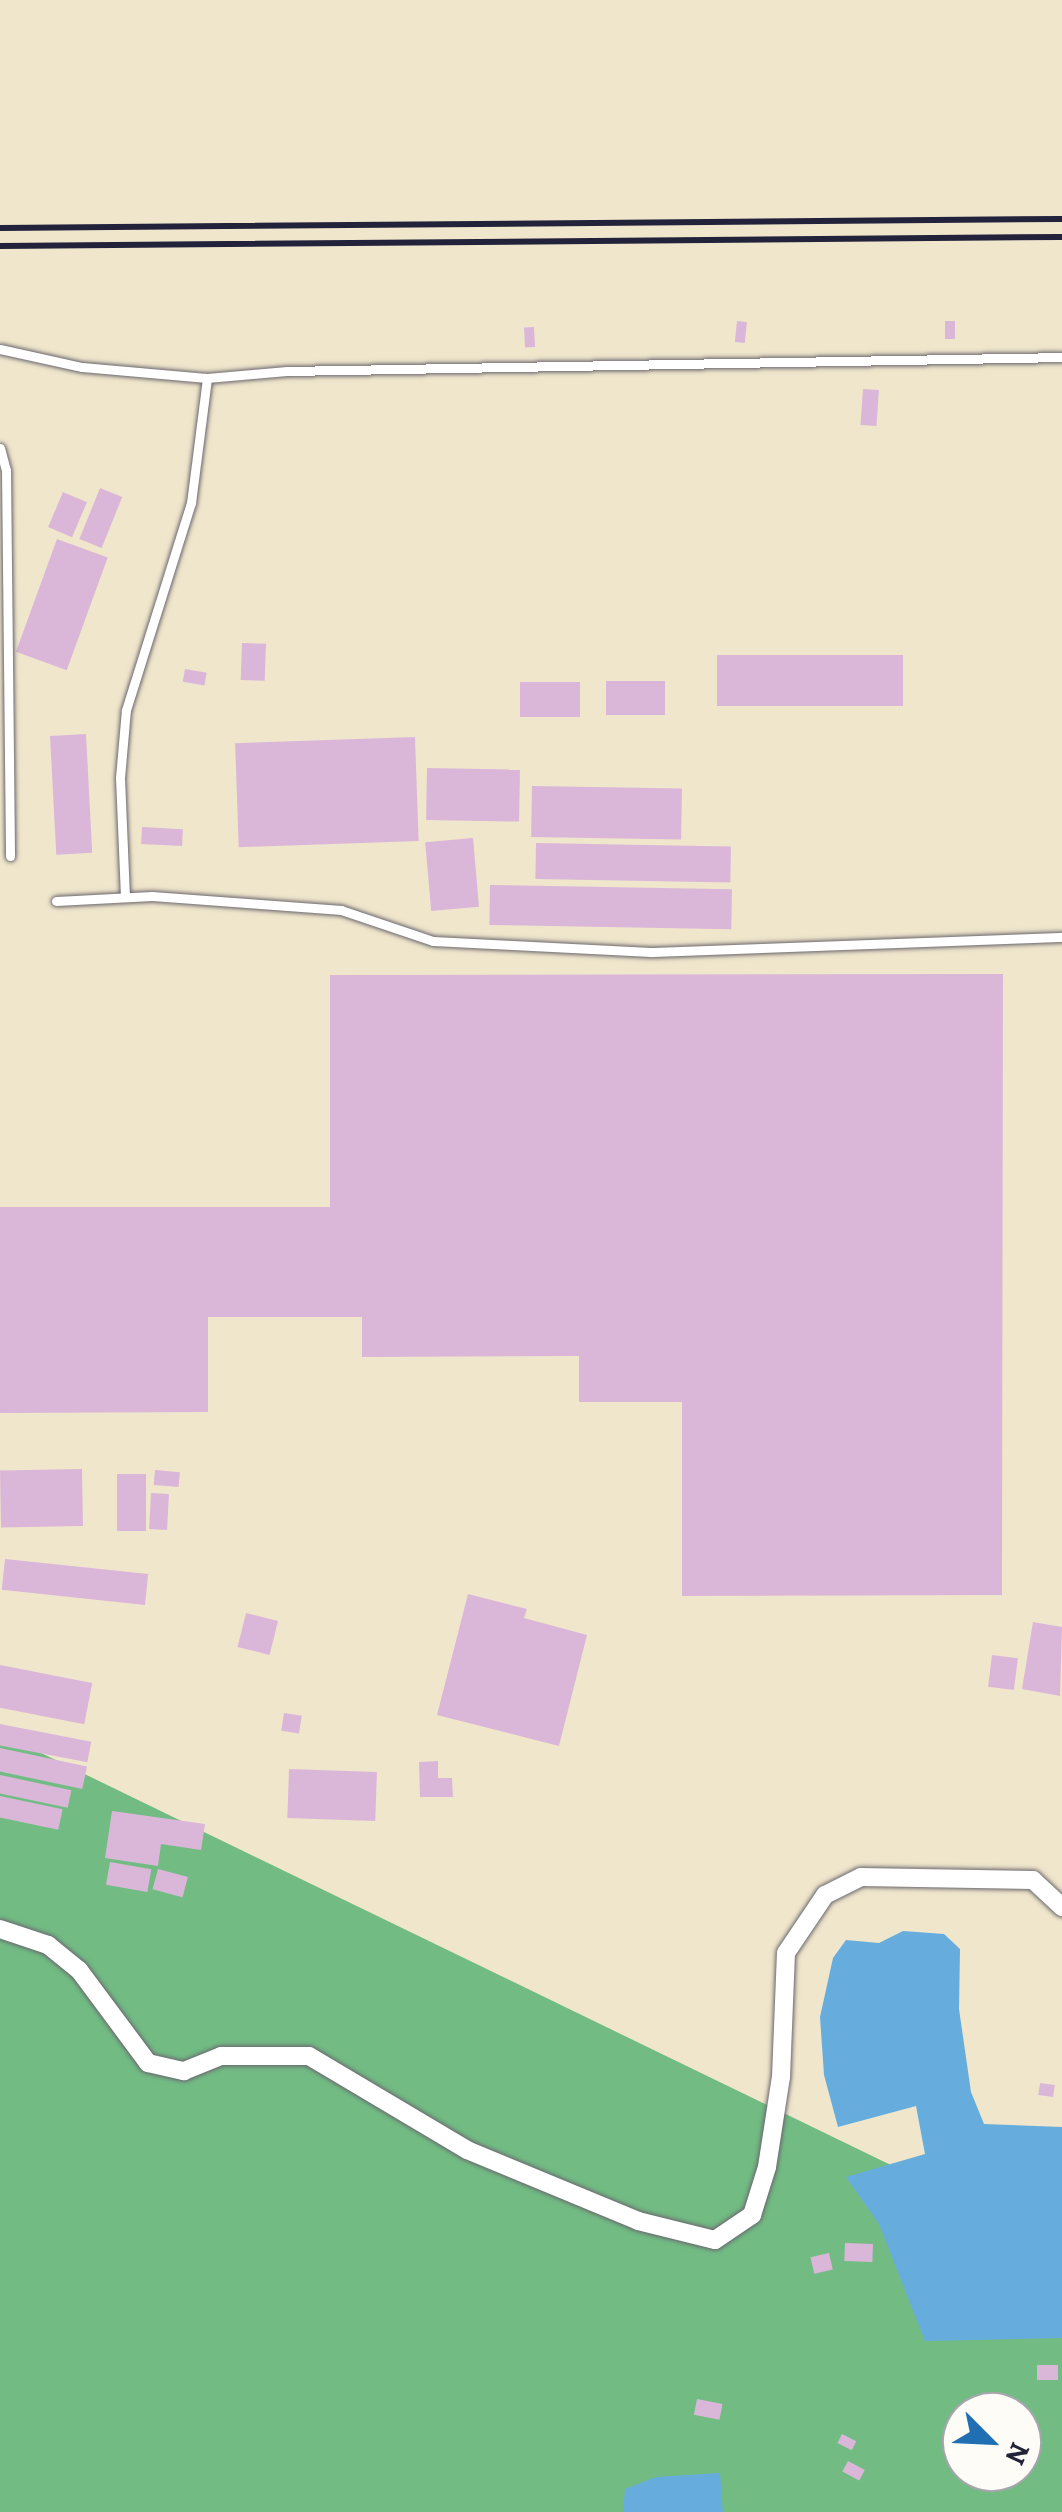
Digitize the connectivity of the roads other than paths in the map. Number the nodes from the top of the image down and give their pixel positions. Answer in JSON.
{"nodes":[{"id":1,"x":0,"y":349,"type":"edge"},
{"id":2,"x":1062,"y":357,"type":"edge"},
{"id":3,"x":207,"y":378,"type":"junction"},
{"id":4,"x":0,"y":448,"type":"edge"},
{"id":5,"x":10,"y":856,"type":"dead end"},
{"id":6,"x":125,"y":897,"type":"junction"},
{"id":7,"x":56,"y":900,"type":"dead end"},
{"id":8,"x":1062,"y":937,"type":"edge"},
{"id":9,"x":1062,"y":1907,"type":"edge"},
{"id":10,"x":0,"y":1929,"type":"edge"}],
"edges":[{"from":1,"to":3,"type":"lane"},
{"from":2,"to":3,"type":"lane"},
{"from":3,"to":6,"type":"lane"},
{"from":4,"to":5,"type":"lane"},
{"from":6,"to":7,"type":"lane"},
{"from":6,"to":8,"type":"lane"},
{"from":9,"to":10,"type":"street"}]}
